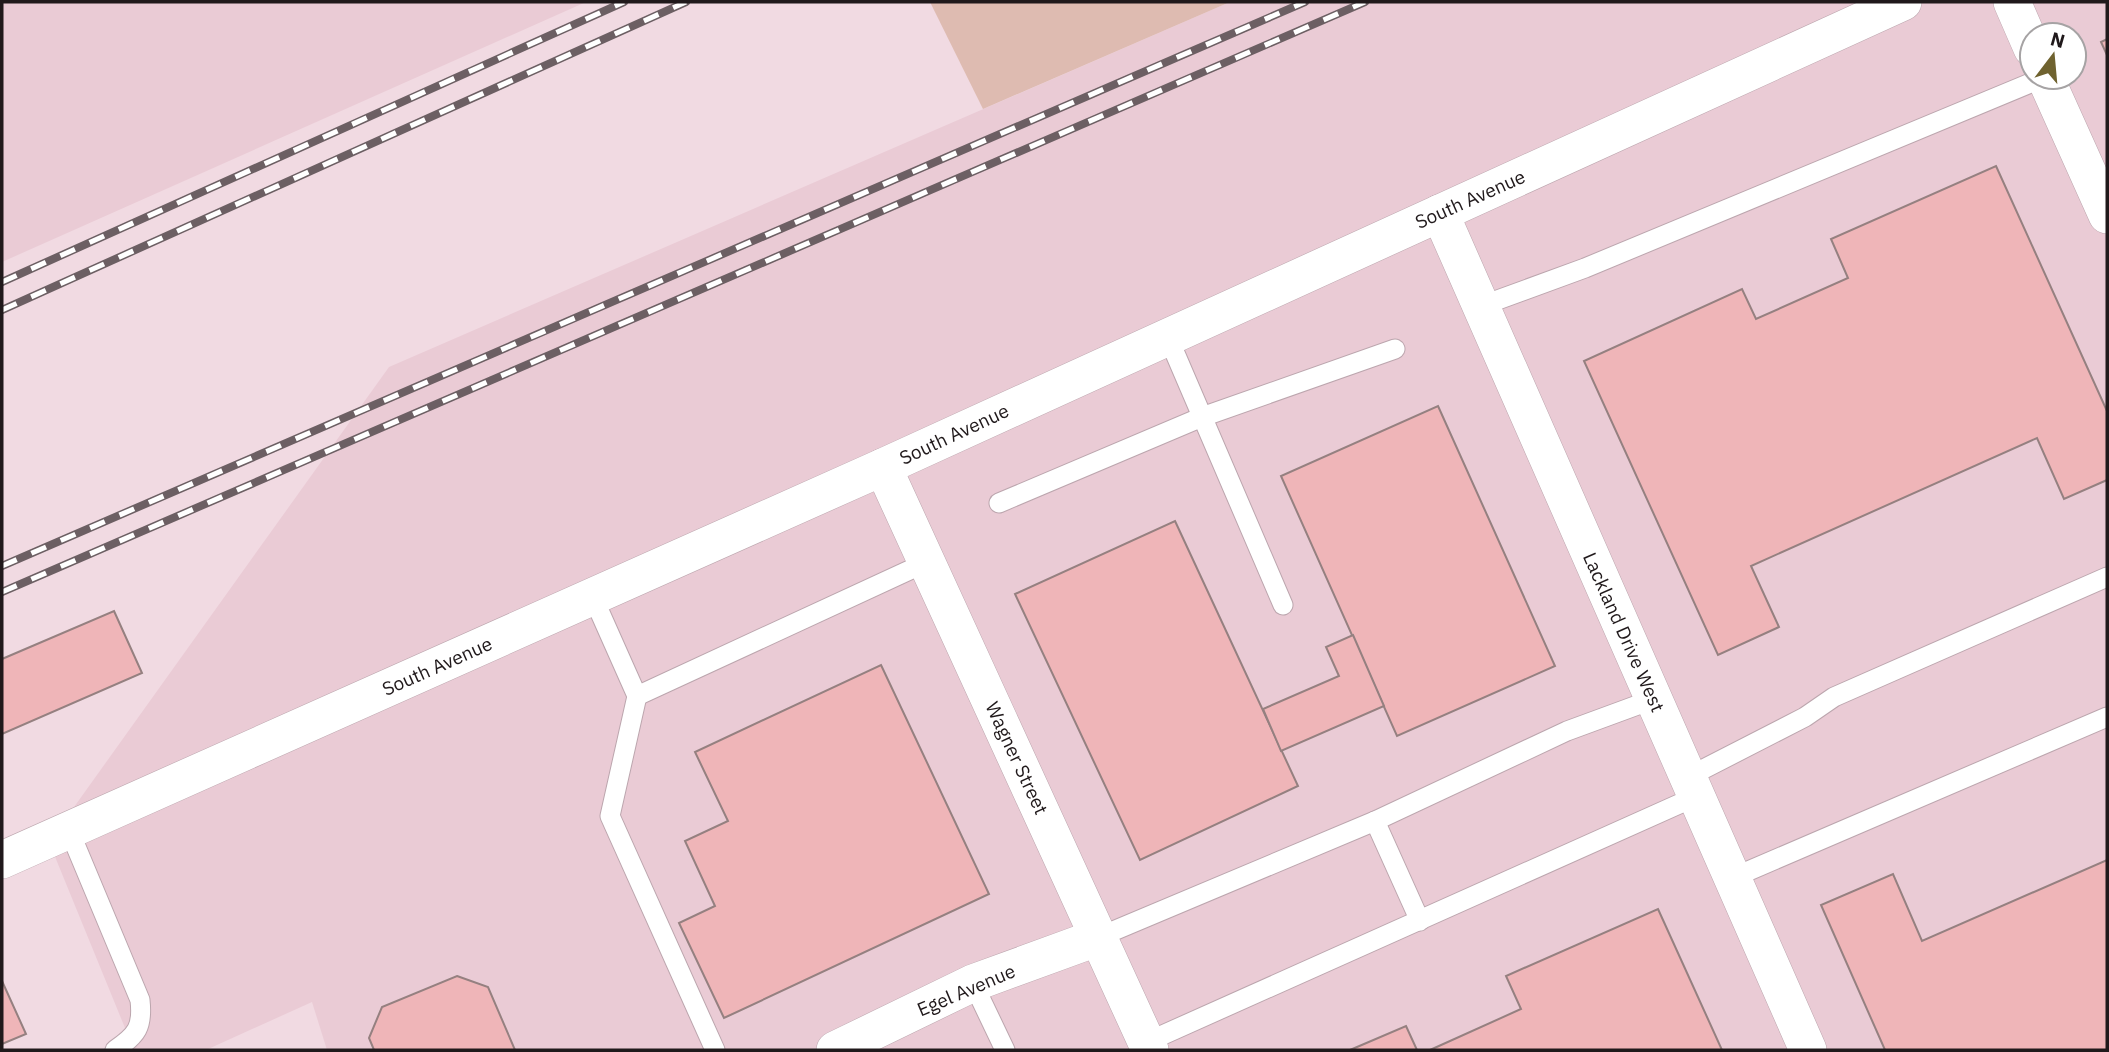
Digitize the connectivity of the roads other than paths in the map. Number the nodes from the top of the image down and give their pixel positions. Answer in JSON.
{"nodes":[{"id":1,"x":1903,"y":2,"type":"edge"},
{"id":2,"x":2012,"y":2,"type":"edge"},
{"id":3,"x":2020,"y":21,"type":"edge"},
{"id":4,"x":2018,"y":88,"type":"edge"},
{"id":5,"x":2051,"y":91,"type":"edge"},
{"id":6,"x":1440,"y":213,"type":"junction"},
{"id":7,"x":2107,"y":215,"type":"edge"},
{"id":8,"x":1481,"y":306,"type":"junction"},
{"id":9,"x":1168,"y":337,"type":"junction"},
{"id":10,"x":1395,"y":349,"type":"dead end"},
{"id":11,"x":1202,"y":417,"type":"junction"},
{"id":12,"x":883,"y":467,"type":"junction"},
{"id":13,"x":999,"y":503,"type":"dead end"},
{"id":14,"x":927,"y":562,"type":"junction"},
{"id":15,"x":2107,"y":577,"type":"edge"},
{"id":16,"x":593,"y":597,"type":"junction"},
{"id":17,"x":1283,"y":605,"type":"dead end"},
{"id":18,"x":637,"y":696,"type":"junction"},
{"id":19,"x":1654,"y":699,"type":"junction"},
{"id":20,"x":2107,"y":717,"type":"edge"},
{"id":21,"x":1692,"y":787,"type":"junction"},
{"id":22,"x":1375,"y":821,"type":"junction"},
{"id":23,"x":69,"y":830,"type":"junction"},
{"id":24,"x":2,"y":860,"type":"edge"},
{"id":25,"x":1732,"y":878,"type":"junction"},
{"id":26,"x":1420,"y":920,"type":"junction"},
{"id":27,"x":1099,"y":937,"type":"junction"},
{"id":28,"x":973,"y":983,"type":"junction"},
{"id":29,"x":1148,"y":1046,"type":"edge"},
{"id":30,"x":115,"y":1050,"type":"edge"},
{"id":31,"x":715,"y":1050,"type":"edge"},
{"id":32,"x":835,"y":1050,"type":"edge"},
{"id":33,"x":1005,"y":1050,"type":"edge"},
{"id":34,"x":1808,"y":1050,"type":"edge"}],
"edges":[{"from":1,"to":6,"type":"street","name":"South Avenue"},
{"from":2,"to":3,"type":"street"},
{"from":4,"to":8,"type":"lane"},
{"from":5,"to":7,"type":"street"},
{"from":6,"to":8,"type":"street","name":"Lackland Drive West"},
{"from":6,"to":9,"type":"street","name":"South Avenue"},
{"from":8,"to":19,"type":"street","name":"Lackland Drive West"},
{"from":9,"to":11,"type":"lane"},
{"from":9,"to":12,"type":"street","name":"South Avenue"},
{"from":10,"to":11,"type":"lane"},
{"from":11,"to":13,"type":"lane"},
{"from":11,"to":17,"type":"lane"},
{"from":12,"to":14,"type":"street","name":"Wagner Street"},
{"from":12,"to":16,"type":"street","name":"South Avenue"},
{"from":14,"to":18,"type":"lane"},
{"from":14,"to":27,"type":"street","name":"Wagner Street"},
{"from":15,"to":21,"type":"lane"},
{"from":16,"to":18,"type":"lane"},
{"from":16,"to":23,"type":"street","name":"South Avenue"},
{"from":18,"to":31,"type":"lane"},
{"from":19,"to":21,"type":"street","name":"Lackland Drive West"},
{"from":19,"to":22,"type":"lane"},
{"from":20,"to":25,"type":"lane"},
{"from":21,"to":25,"type":"street","name":"Lackland Drive West"},
{"from":21,"to":26,"type":"lane"},
{"from":22,"to":26,"type":"lane"},
{"from":22,"to":27,"type":"lane"},
{"from":23,"to":24,"type":"street","name":"South Avenue"},
{"from":23,"to":30,"type":"lane"},
{"from":25,"to":34,"type":"street","name":"Lackland Drive West"},
{"from":26,"to":29,"type":"lane"},
{"from":27,"to":28,"type":"street","name":"Egel Avenue"},
{"from":27,"to":29,"type":"street","name":"Wagner Street"},
{"from":28,"to":32,"type":"street","name":"Egel Avenue"},
{"from":28,"to":33,"type":"lane"}]}
